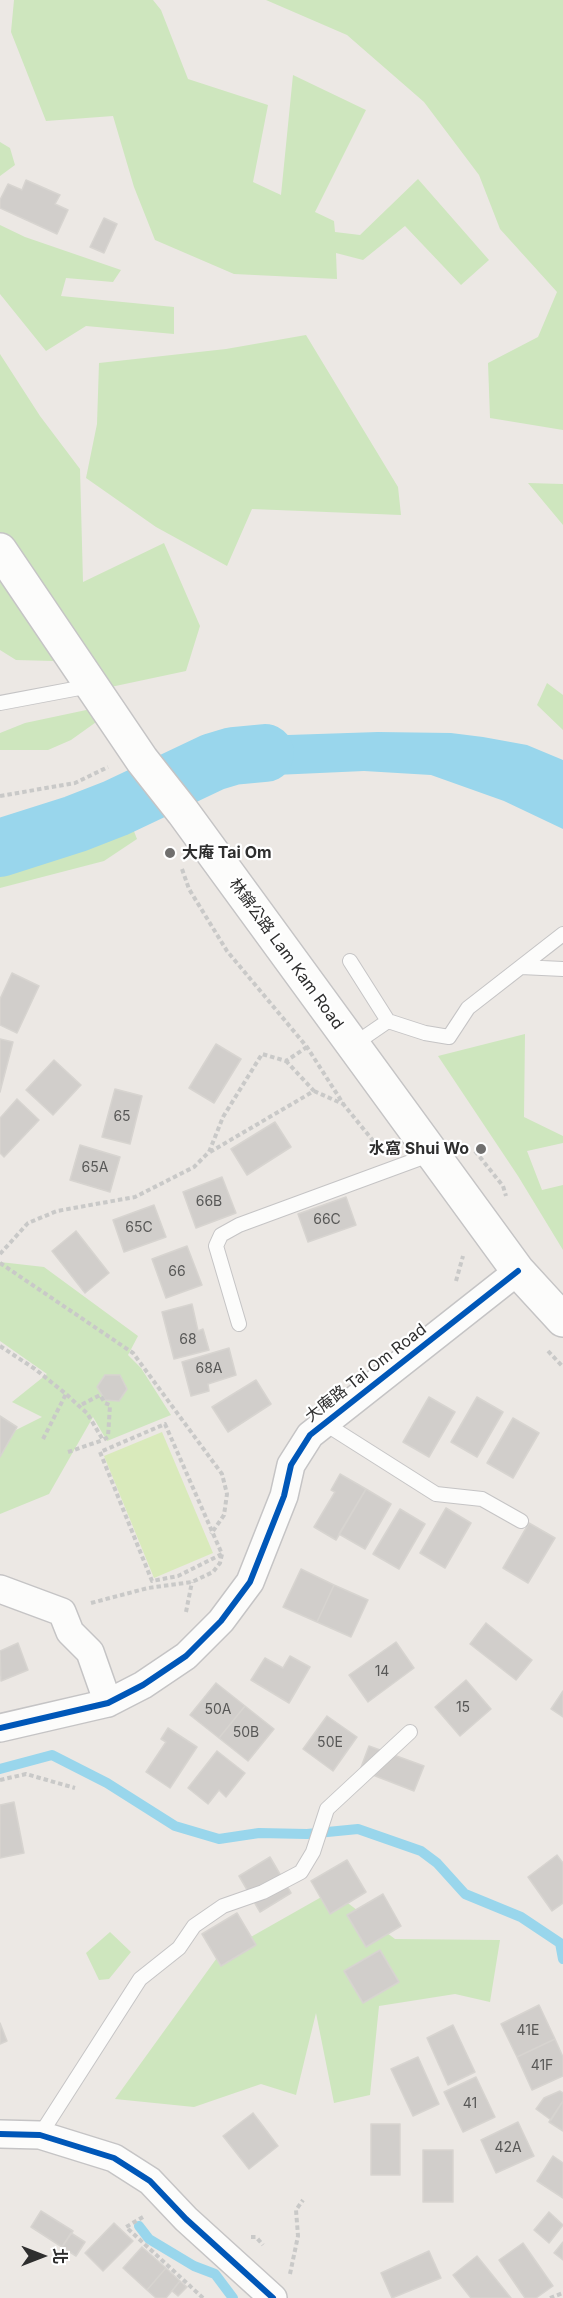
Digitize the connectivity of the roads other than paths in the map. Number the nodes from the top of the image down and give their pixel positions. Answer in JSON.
{"nodes":[{"id":1,"x":0,"y":550,"type":"edge"},
{"id":2,"x":92,"y":685,"type":"junction"},
{"id":3,"x":0,"y":703,"type":"edge"},
{"id":4,"x":563,"y":934,"type":"edge"},
{"id":5,"x":350,"y":961,"type":"dead end"},
{"id":6,"x":521,"y":967,"type":"junction"},
{"id":7,"x":563,"y":969,"type":"edge"},
{"id":8,"x":388,"y":1021,"type":"junction"},
{"id":9,"x":352,"y":1044,"type":"junction"},
{"id":10,"x":434,"y":1154,"type":"junction"},
{"id":11,"x":518,"y":1270,"type":"junction"},
{"id":12,"x":563,"y":1320,"type":"edge"},
{"id":13,"x":238,"y":1324,"type":"dead end"},
{"id":14,"x":324,"y":1423,"type":"junction"},
{"id":15,"x":521,"y":1521,"type":"dead end"},
{"id":16,"x":0,"y":1589,"type":"edge"},
{"id":17,"x":108,"y":1702,"type":"junction"},
{"id":18,"x":0,"y":1728,"type":"edge"},
{"id":19,"x":410,"y":1732,"type":"dead end"},
{"id":20,"x":0,"y":2134,"type":"edge"},
{"id":21,"x":40,"y":2135,"type":"junction"},
{"id":22,"x":281,"y":2288,"type":"edge"}],
"edges":[{"from":1,"to":2,"type":"main road","name":"林錦公路 Lam Kam Road"},
{"from":2,"to":3,"type":"lane"},
{"from":2,"to":9,"type":"main road","name":"林錦公路 Lam Kam Road"},
{"from":4,"to":6,"type":"lane"},
{"from":5,"to":8,"type":"lane"},
{"from":6,"to":7,"type":"lane"},
{"from":6,"to":8,"type":"lane"},
{"from":8,"to":9,"type":"lane"},
{"from":9,"to":10,"type":"main road","name":"林錦公路 Lam Kam Road"},
{"from":10,"to":11,"type":"main road","name":"林錦公路 Lam Kam Road"},
{"from":10,"to":13,"type":"lane"},
{"from":11,"to":12,"type":"main road","name":"林錦公路 Lam Kam Road"},
{"from":11,"to":14,"type":"street","name":"大庵路 Tai Om Road"},
{"from":14,"to":15,"type":"lane"},
{"from":14,"to":17,"type":"street","name":"大庵路 Tai Om Road"},
{"from":16,"to":17,"type":"street"},
{"from":17,"to":18,"type":"street","name":"大庵路 Tai Om Road"},
{"from":19,"to":21,"type":"lane"},
{"from":20,"to":21,"type":"street"},
{"from":21,"to":22,"type":"street"}]}
